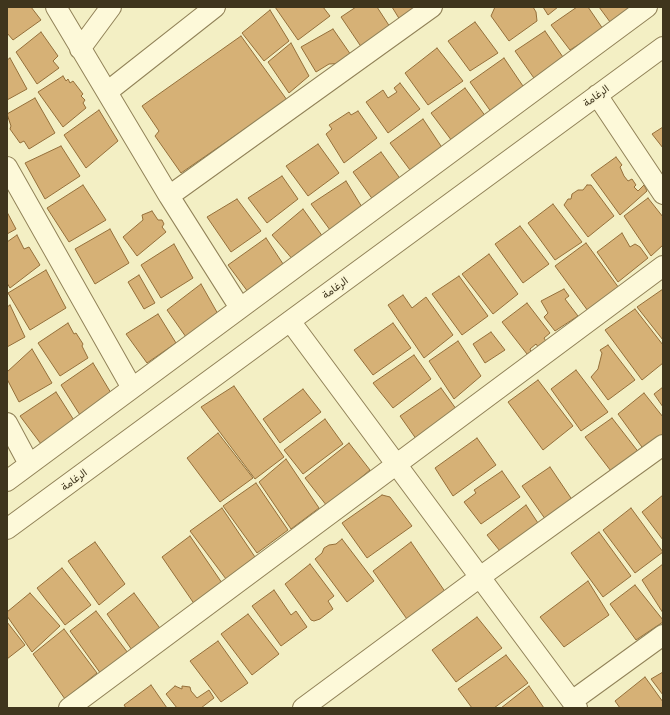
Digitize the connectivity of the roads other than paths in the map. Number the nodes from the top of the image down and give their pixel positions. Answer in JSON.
{"nodes":[{"id":1,"x":56,"y":7,"type":"edge"},
{"id":2,"x":111,"y":7,"type":"edge"},
{"id":3,"x":215,"y":7,"type":"edge"},
{"id":4,"x":432,"y":7,"type":"edge"},
{"id":5,"x":647,"y":7,"type":"edge"},
{"id":6,"x":663,"y":47,"type":"edge"},
{"id":7,"x":80,"y":49,"type":"junction"},
{"id":8,"x":107,"y":92,"type":"junction"},
{"id":9,"x":597,"y":95,"type":"junction"},
{"id":10,"x":7,"y":167,"type":"edge"},
{"id":11,"x":663,"y":194,"type":"edge"},
{"id":12,"x":169,"y":196,"type":"junction"},
{"id":13,"x":663,"y":266,"type":"edge"},
{"id":14,"x":240,"y":308,"type":"junction"},
{"id":15,"x":290,"y":321,"type":"junction"},
{"id":16,"x":132,"y":388,"type":"junction"},
{"id":17,"x":7,"y":423,"type":"edge"},
{"id":18,"x":663,"y":445,"type":"edge"},
{"id":19,"x":29,"y":464,"type":"junction"},
{"id":20,"x":396,"y":464,"type":"junction"},
{"id":21,"x":7,"y":481,"type":"edge"},
{"id":22,"x":7,"y":529,"type":"edge"},
{"id":23,"x":480,"y":577,"type":"junction"},
{"id":24,"x":663,"y":635,"type":"edge"},
{"id":25,"x":575,"y":705,"type":"edge"},
{"id":26,"x":69,"y":708,"type":"edge"},
{"id":27,"x":303,"y":708,"type":"edge"}],
"edges":[{"from":1,"to":7,"type":"street"},
{"from":2,"to":7,"type":"street"},
{"from":3,"to":8,"type":"street"},
{"from":4,"to":12,"type":"street"},
{"from":5,"to":14,"type":"street"},
{"from":6,"to":9,"type":"street","name":"الرغامة"},
{"from":7,"to":8,"type":"street"},
{"from":8,"to":12,"type":"street"},
{"from":9,"to":11,"type":"street"},
{"from":9,"to":15,"type":"street","name":"الرغامة"},
{"from":10,"to":16,"type":"street"},
{"from":12,"to":14,"type":"street"},
{"from":13,"to":20,"type":"street"},
{"from":14,"to":16,"type":"street"},
{"from":15,"to":20,"type":"street"},
{"from":15,"to":22,"type":"street","name":"الرغامة"},
{"from":16,"to":19,"type":"street"},
{"from":17,"to":19,"type":"street"},
{"from":18,"to":23,"type":"street"},
{"from":19,"to":21,"type":"street"},
{"from":20,"to":23,"type":"street"},
{"from":20,"to":26,"type":"street"},
{"from":23,"to":25,"type":"street"},
{"from":23,"to":27,"type":"street"},
{"from":24,"to":25,"type":"street"}]}
